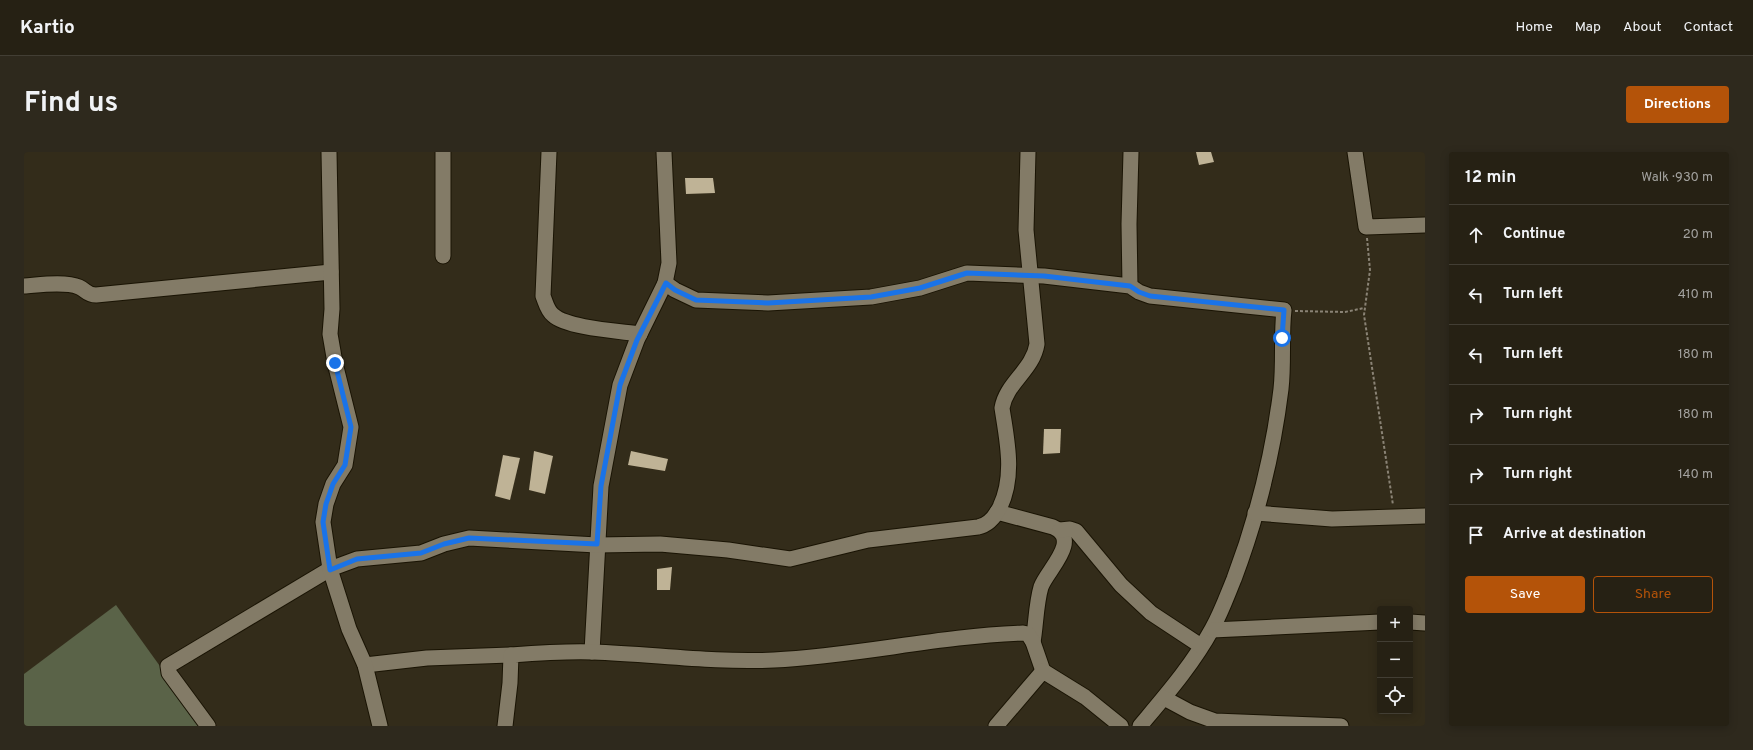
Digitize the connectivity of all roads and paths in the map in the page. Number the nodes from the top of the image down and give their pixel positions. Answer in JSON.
{"nodes":[{"id":1,"x":329,"y":152,"type":"edge"},
{"id":2,"x":442,"y":152,"type":"edge"},
{"id":3,"x":549,"y":152,"type":"edge"},
{"id":4,"x":664,"y":152,"type":"edge"},
{"id":5,"x":1028,"y":152,"type":"edge"},
{"id":6,"x":1131,"y":152,"type":"edge"},
{"id":7,"x":1355,"y":152,"type":"edge"},
{"id":8,"x":1425,"y":225,"type":"edge"},
{"id":9,"x":1366,"y":227,"type":"junction"},
{"id":10,"x":443,"y":256,"type":"dead end"},
{"id":11,"x":331,"y":272,"type":"junction"},
{"id":12,"x":1031,"y":275,"type":"junction"},
{"id":13,"x":666,"y":283,"type":"junction"},
{"id":14,"x":24,"y":286,"type":"edge"},
{"id":15,"x":1130,"y":286,"type":"junction"},
{"id":16,"x":1364,"y":308,"type":"junction"},
{"id":17,"x":1284,"y":310,"type":"junction"},
{"id":18,"x":640,"y":334,"type":"junction"},
{"id":19,"x":997,"y":512,"type":"junction"},
{"id":20,"x":1255,"y":514,"type":"junction"},
{"id":21,"x":1395,"y":516,"type":"junction"},
{"id":22,"x":1425,"y":516,"type":"edge"},
{"id":23,"x":1060,"y":530,"type":"junction"},
{"id":24,"x":597,"y":544,"type":"junction"},
{"id":25,"x":330,"y":570,"type":"junction"},
{"id":26,"x":1377,"y":622,"type":"edge"},
{"id":27,"x":1413,"y":622,"type":"edge"},
{"id":28,"x":1425,"y":623,"type":"edge"},
{"id":29,"x":1212,"y":630,"type":"junction"},
{"id":30,"x":1033,"y":642,"type":"junction"},
{"id":31,"x":1201,"y":646,"type":"junction"},
{"id":32,"x":592,"y":652,"type":"junction"},
{"id":33,"x":511,"y":655,"type":"junction"},
{"id":34,"x":365,"y":665,"type":"junction"},
{"id":35,"x":1043,"y":671,"type":"junction"},
{"id":36,"x":1164,"y":698,"type":"junction"},
{"id":37,"x":208,"y":726,"type":"edge"},
{"id":38,"x":380,"y":726,"type":"edge"},
{"id":39,"x":505,"y":726,"type":"edge"},
{"id":40,"x":996,"y":726,"type":"edge"},
{"id":41,"x":1121,"y":726,"type":"edge"},
{"id":42,"x":1140,"y":726,"type":"edge"},
{"id":43,"x":1341,"y":726,"type":"edge"}],
"edges":[{"from":1,"to":11,"type":"street"},
{"from":2,"to":10,"type":"street"},
{"from":3,"to":18,"type":"street"},
{"from":4,"to":13,"type":"street"},
{"from":5,"to":12,"type":"street"},
{"from":6,"to":15,"type":"street"},
{"from":7,"to":9,"type":"street"},
{"from":8,"to":9,"type":"street"},
{"from":9,"to":16,"type":"path"},
{"from":11,"to":14,"type":"street"},
{"from":11,"to":25,"type":"street"},
{"from":12,"to":13,"type":"street"},
{"from":12,"to":15,"type":"street"},
{"from":12,"to":19,"type":"street"},
{"from":13,"to":18,"type":"street"},
{"from":15,"to":17,"type":"street"},
{"from":16,"to":17,"type":"path"},
{"from":16,"to":21,"type":"path"},
{"from":17,"to":20,"type":"street"},
{"from":18,"to":24,"type":"street"},
{"from":19,"to":23,"type":"street"},
{"from":19,"to":24,"type":"street"},
{"from":20,"to":21,"type":"street"},
{"from":20,"to":29,"type":"street"},
{"from":21,"to":22,"type":"street"},
{"from":23,"to":30,"type":"street"},
{"from":23,"to":31,"type":"street"},
{"from":24,"to":25,"type":"street"},
{"from":24,"to":32,"type":"street"},
{"from":25,"to":34,"type":"street"},
{"from":25,"to":37,"type":"street"},
{"from":26,"to":29,"type":"street"},
{"from":27,"to":28,"type":"street"},
{"from":29,"to":31,"type":"street"},
{"from":30,"to":32,"type":"street"},
{"from":30,"to":35,"type":"street"},
{"from":31,"to":36,"type":"street"},
{"from":32,"to":33,"type":"street"},
{"from":33,"to":34,"type":"street"},
{"from":33,"to":39,"type":"street"},
{"from":34,"to":38,"type":"street"},
{"from":35,"to":40,"type":"street"},
{"from":35,"to":41,"type":"street"},
{"from":36,"to":42,"type":"street"},
{"from":36,"to":43,"type":"street"}]}
